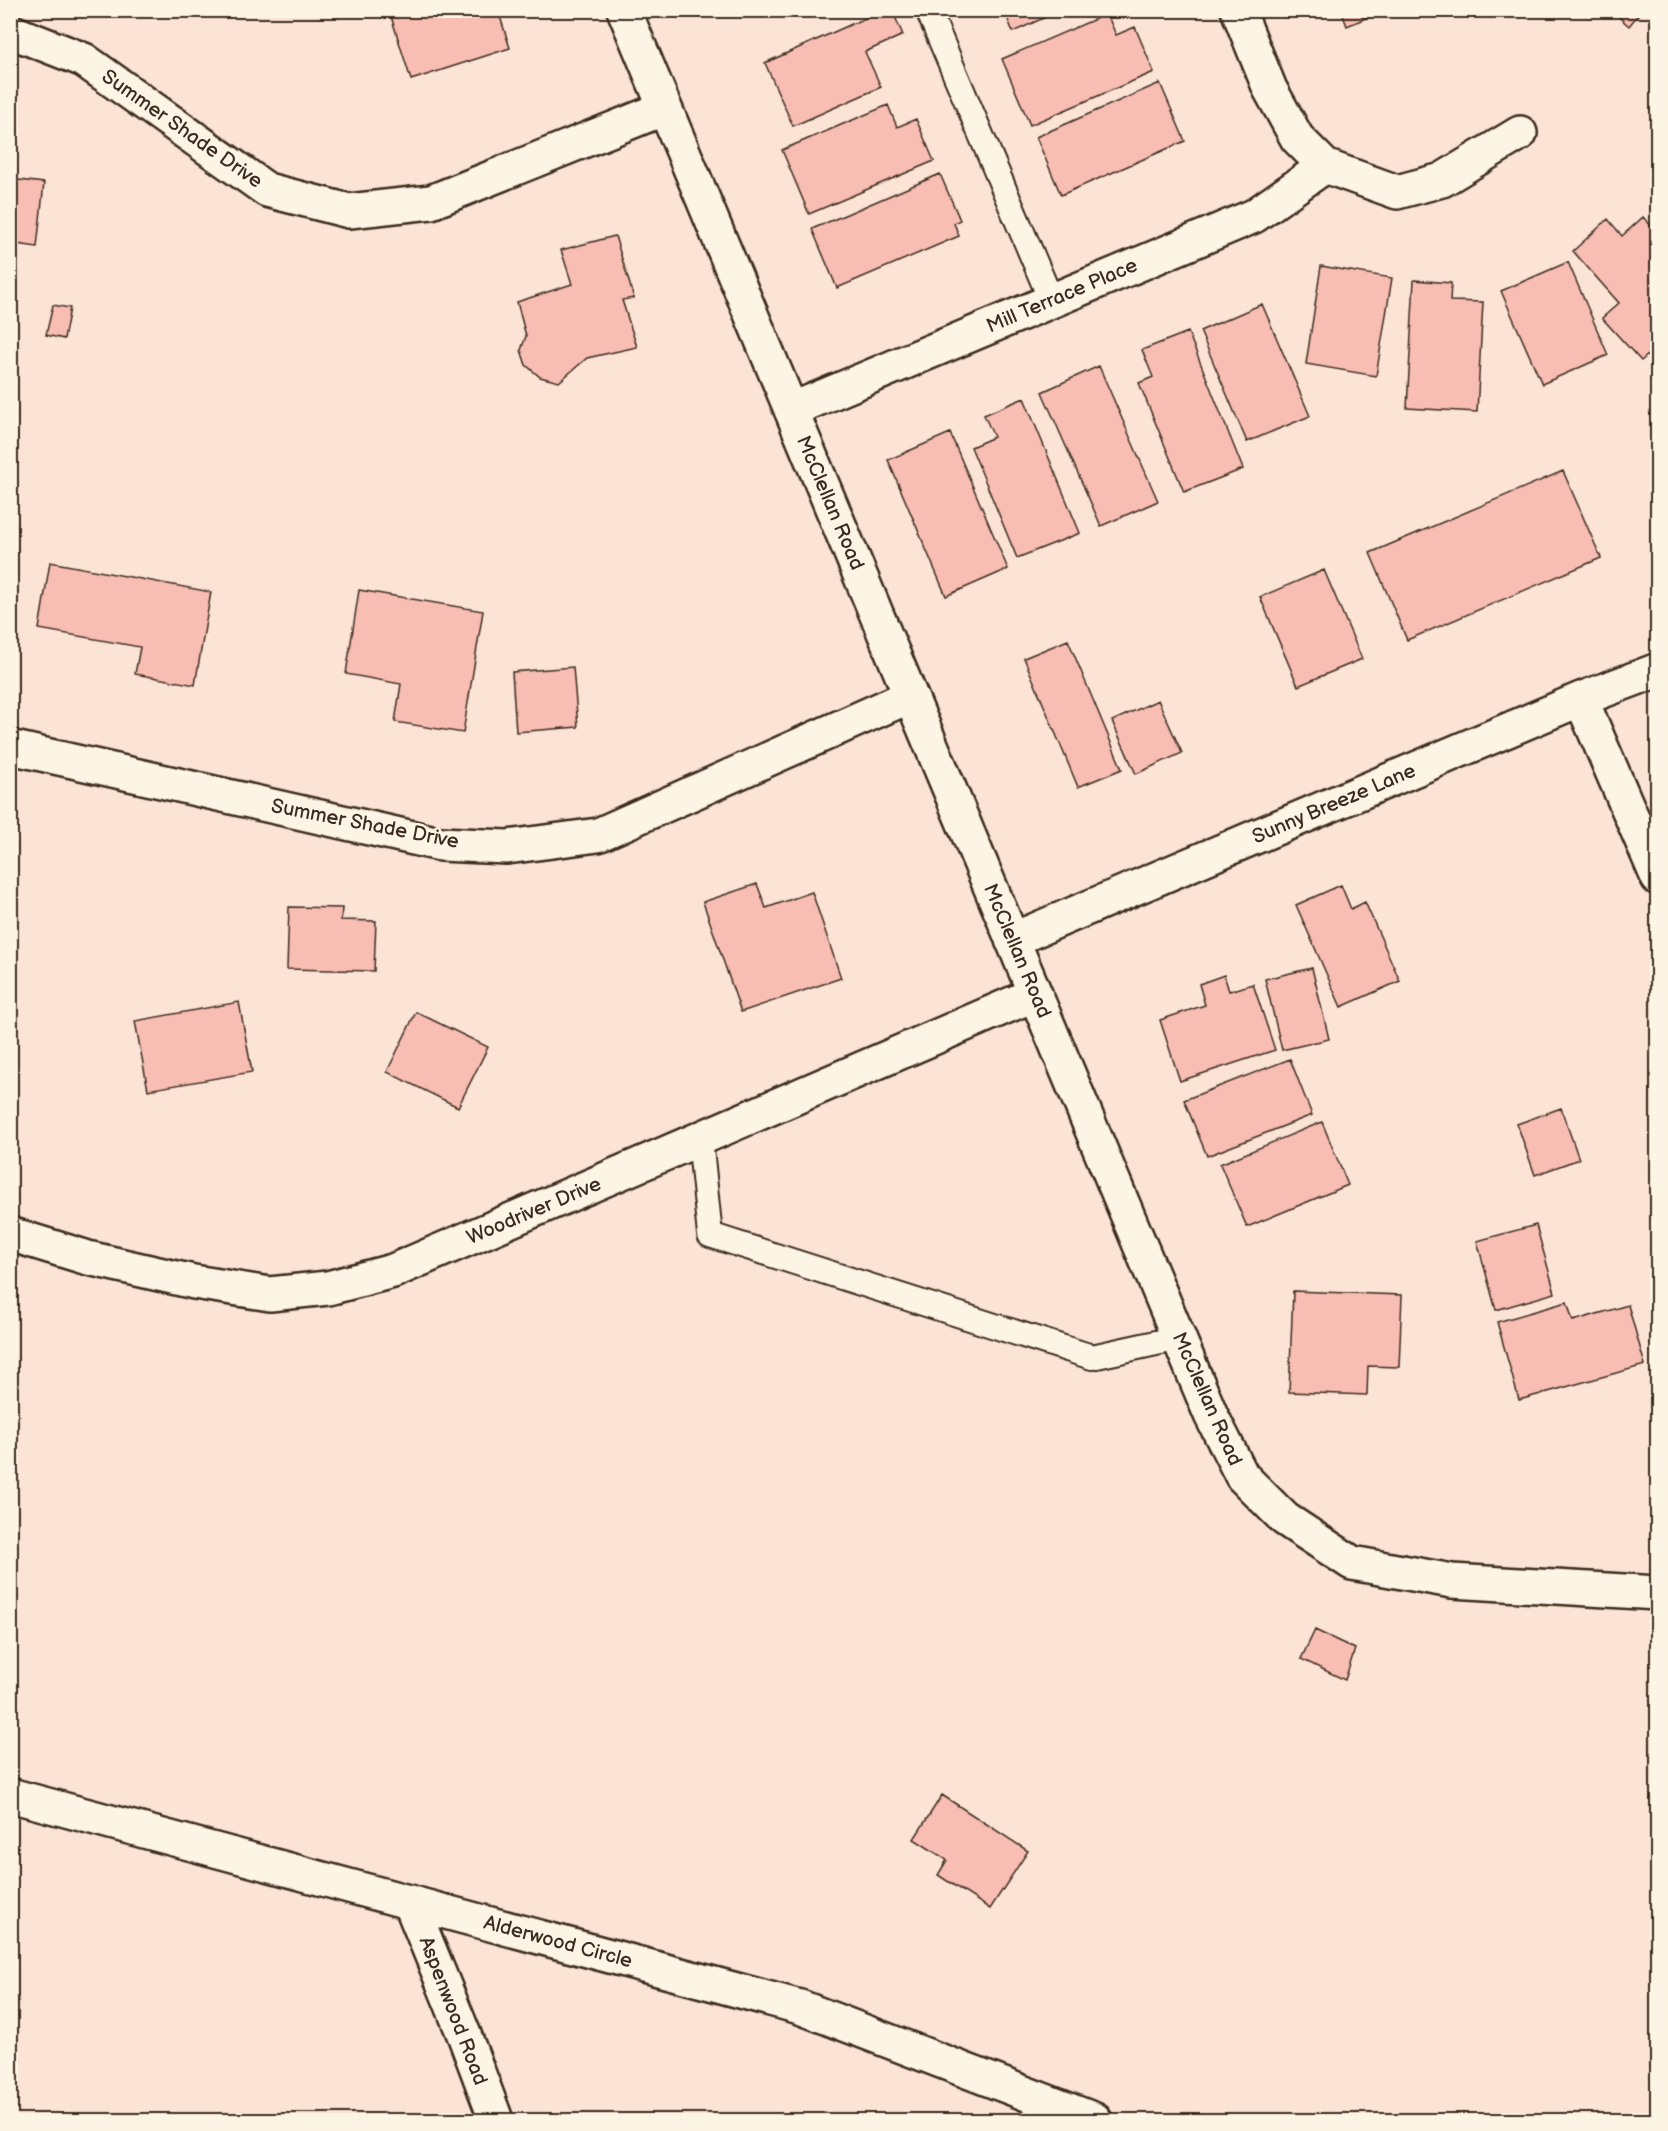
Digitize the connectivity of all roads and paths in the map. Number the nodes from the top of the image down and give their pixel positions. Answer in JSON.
{"nodes":[{"id":1,"x":624,"y":10,"type":"edge"},
{"id":2,"x":928,"y":10,"type":"edge"},
{"id":3,"x":1238,"y":10,"type":"edge"},
{"id":4,"x":10,"y":31,"type":"edge"},
{"id":5,"x":665,"y":108,"type":"junction"},
{"id":6,"x":1521,"y":133,"type":"dead end"},
{"id":7,"x":1325,"y":166,"type":"junction"},
{"id":8,"x":1051,"y":300,"type":"junction"},
{"id":9,"x":791,"y":410,"type":"junction"},
{"id":10,"x":1658,"y":670,"type":"edge"},
{"id":11,"x":910,"y":696,"type":"junction"},
{"id":12,"x":1581,"y":699,"type":"junction"},
{"id":13,"x":10,"y":747,"type":"edge"},
{"id":14,"x":1658,"y":878,"type":"edge"},
{"id":15,"x":1012,"y":940,"type":"junction"},
{"id":16,"x":1035,"y":994,"type":"junction"},
{"id":17,"x":700,"y":1139,"type":"junction"},
{"id":18,"x":10,"y":1234,"type":"edge"},
{"id":19,"x":1179,"y":1338,"type":"junction"},
{"id":20,"x":1658,"y":1593,"type":"edge"},
{"id":21,"x":10,"y":1795,"type":"edge"},
{"id":22,"x":410,"y":1902,"type":"junction"},
{"id":23,"x":496,"y":2121,"type":"edge"},
{"id":24,"x":1095,"y":2121,"type":"edge"}],
"edges":[{"from":1,"to":5,"type":"street","name":"McClellan Road"},
{"from":2,"to":8,"type":"lane"},
{"from":3,"to":7,"type":"street"},
{"from":4,"to":5,"type":"street","name":"Summer Shade Drive"},
{"from":5,"to":9,"type":"street","name":"McClellan Road"},
{"from":6,"to":7,"type":"street"},
{"from":7,"to":8,"type":"street","name":"Mill Terrace Place"},
{"from":8,"to":9,"type":"street","name":"Mill Terrace Place"},
{"from":9,"to":11,"type":"street","name":"McClellan Road"},
{"from":10,"to":12,"type":"street","name":"Sunny Breeze Lane"},
{"from":11,"to":13,"type":"street","name":"Summer Shade Drive"},
{"from":11,"to":15,"type":"street","name":"McClellan Road"},
{"from":12,"to":14,"type":"street"},
{"from":12,"to":15,"type":"street","name":"Sunny Breeze Lane"},
{"from":15,"to":16,"type":"street","name":"McClellan Road"},
{"from":16,"to":17,"type":"street","name":"Woodriver Drive"},
{"from":16,"to":19,"type":"street","name":"McClellan Road"},
{"from":17,"to":18,"type":"street","name":"Woodriver Drive"},
{"from":17,"to":19,"type":"lane"},
{"from":19,"to":20,"type":"street","name":"McClellan Road"},
{"from":21,"to":22,"type":"street","name":"Alderwood Circle"},
{"from":22,"to":23,"type":"street","name":"Aspenwood Road"},
{"from":22,"to":24,"type":"street","name":"Alderwood Circle"}]}
